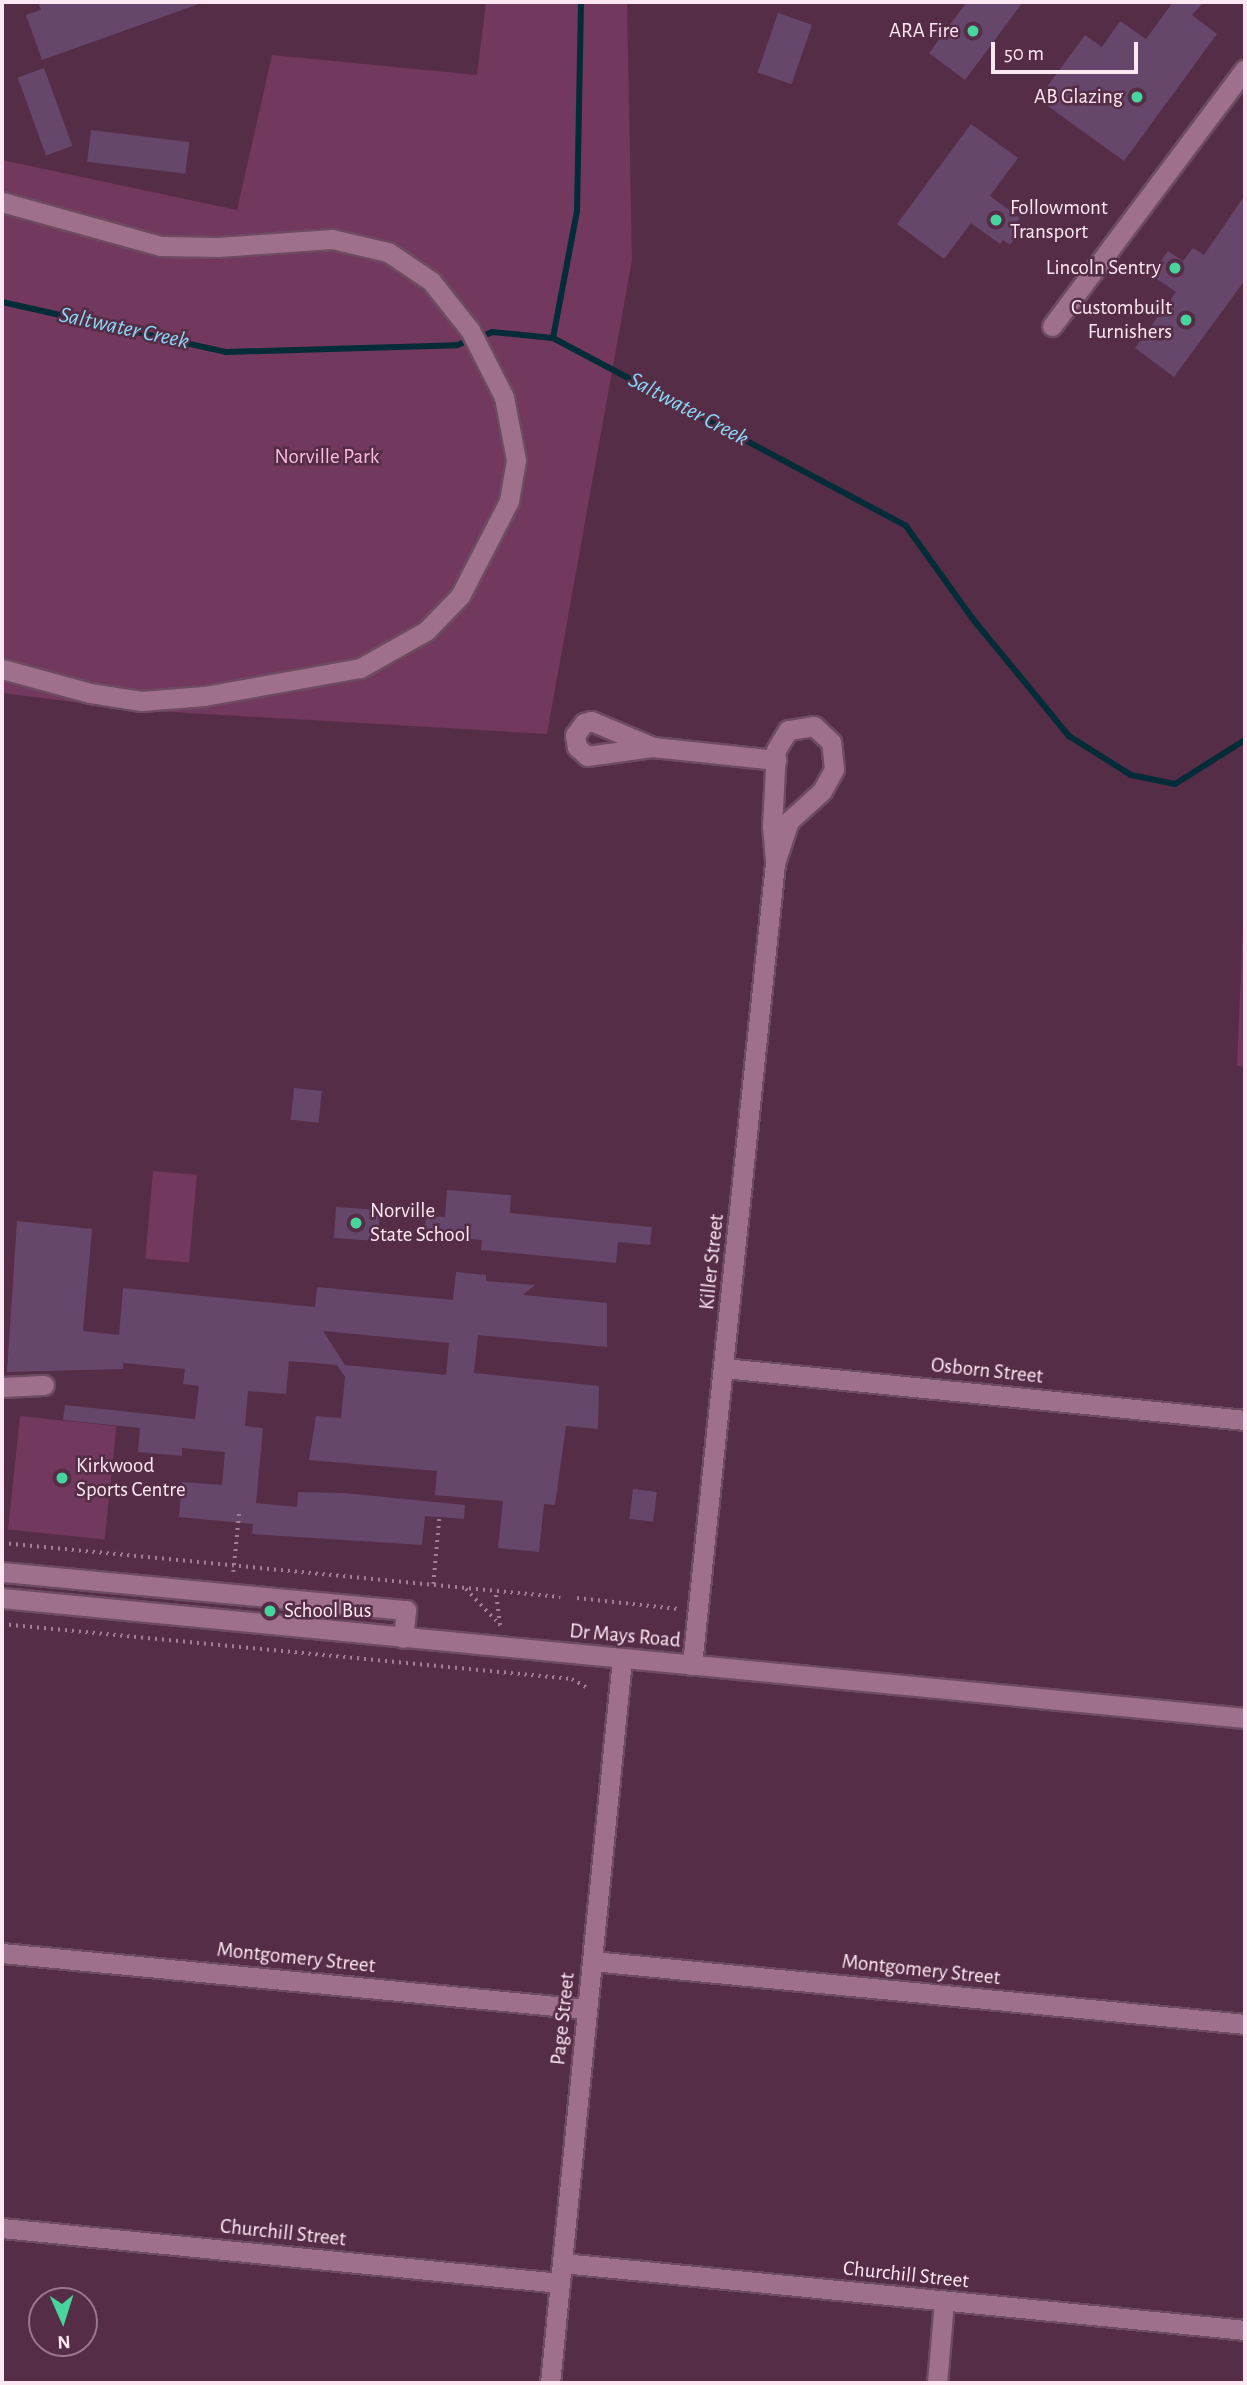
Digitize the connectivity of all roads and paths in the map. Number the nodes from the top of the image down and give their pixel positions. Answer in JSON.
{"nodes":[{"id":1,"x":1245,"y":69,"type":"edge"},
{"id":2,"x":2,"y":202,"type":"edge"},
{"id":3,"x":1052,"y":326,"type":"dead end"},
{"id":4,"x":2,"y":669,"type":"edge"},
{"id":5,"x":653,"y":747,"type":"dead end"},
{"id":6,"x":776,"y":760,"type":"junction"},
{"id":7,"x":775,"y":863,"type":"junction"},
{"id":8,"x":724,"y":1368,"type":"junction"},
{"id":9,"x":44,"y":1385,"type":"dead end"},
{"id":10,"x":2,"y":1387,"type":"edge"},
{"id":11,"x":1245,"y":1420,"type":"edge"},
{"id":12,"x":239,"y":1513,"type":"dead end"},
{"id":13,"x":439,"y":1519,"type":"dead end"},
{"id":14,"x":2,"y":1542,"type":"edge"},
{"id":15,"x":234,"y":1565,"type":"junction"},
{"id":16,"x":2,"y":1572,"type":"edge"},
{"id":17,"x":233,"y":1572,"type":"dead end"},
{"id":18,"x":433,"y":1584,"type":"junction"},
{"id":19,"x":465,"y":1587,"type":"junction"},
{"id":20,"x":495,"y":1590,"type":"junction"},
{"id":21,"x":560,"y":1597,"type":"dead end"},
{"id":22,"x":2,"y":1598,"type":"edge"},
{"id":23,"x":577,"y":1598,"type":"dead end"},
{"id":24,"x":687,"y":1610,"type":"dead end"},
{"id":25,"x":2,"y":1624,"type":"edge"},
{"id":26,"x":403,"y":1638,"type":"junction"},
{"id":27,"x":622,"y":1659,"type":"junction"},
{"id":28,"x":692,"y":1665,"type":"junction"},
{"id":29,"x":496,"y":1666,"type":"dead end"},
{"id":30,"x":495,"y":1672,"type":"junction"},
{"id":31,"x":589,"y":1689,"type":"dead end"},
{"id":32,"x":1245,"y":1718,"type":"edge"},
{"id":33,"x":2,"y":1953,"type":"edge"},
{"id":34,"x":592,"y":1961,"type":"junction"},
{"id":35,"x":587,"y":2009,"type":"junction"},
{"id":36,"x":1245,"y":2024,"type":"edge"},
{"id":37,"x":2,"y":2228,"type":"edge"},
{"id":38,"x":562,"y":2263,"type":"junction"},
{"id":39,"x":560,"y":2283,"type":"junction"},
{"id":40,"x":944,"y":2302,"type":"junction"},
{"id":41,"x":1245,"y":2330,"type":"edge"},
{"id":42,"x":550,"y":2383,"type":"edge"},
{"id":43,"x":937,"y":2383,"type":"edge"}],
"edges":[{"from":1,"to":3,"type":"street"},
{"from":2,"to":4,"type":"street"},
{"from":5,"to":6,"type":"street"},
{"from":6,"to":7,"type":"street"},
{"from":6,"to":7,"type":"street"},
{"from":7,"to":8,"type":"street","name":"Killer Street"},
{"from":8,"to":11,"type":"street","name":"Osborn Street"},
{"from":8,"to":28,"type":"street","name":"Killer Street"},
{"from":9,"to":10,"type":"street"},
{"from":12,"to":15,"type":"path"},
{"from":13,"to":18,"type":"path"},
{"from":14,"to":15,"type":"path"},
{"from":15,"to":17,"type":"path"},
{"from":15,"to":18,"type":"path"},
{"from":16,"to":26,"type":"street"},
{"from":18,"to":19,"type":"path"},
{"from":19,"to":20,"type":"path"},
{"from":19,"to":20,"type":"path"},
{"from":20,"to":21,"type":"path"},
{"from":22,"to":26,"type":"street","name":"Dr Mays Road"},
{"from":23,"to":24,"type":"path"},
{"from":25,"to":30,"type":"path"},
{"from":26,"to":27,"type":"street","name":"Dr Mays Road"},
{"from":27,"to":28,"type":"street","name":"Dr Mays Road"},
{"from":27,"to":34,"type":"street","name":"Page Street"},
{"from":28,"to":32,"type":"street","name":"Dr Mays Road"},
{"from":29,"to":30,"type":"path"},
{"from":30,"to":31,"type":"path"},
{"from":33,"to":35,"type":"street","name":"Montgomery Street"},
{"from":34,"to":35,"type":"street","name":"Page Street"},
{"from":34,"to":36,"type":"street","name":"Montgomery Street"},
{"from":35,"to":38,"type":"street","name":"Page Street"},
{"from":37,"to":39,"type":"street","name":"Churchill Street"},
{"from":38,"to":39,"type":"street","name":"Page Street"},
{"from":38,"to":40,"type":"street","name":"Churchill Street"},
{"from":39,"to":42,"type":"street","name":"Page Street"},
{"from":40,"to":41,"type":"street","name":"Churchill Street"},
{"from":40,"to":43,"type":"street"}]}
